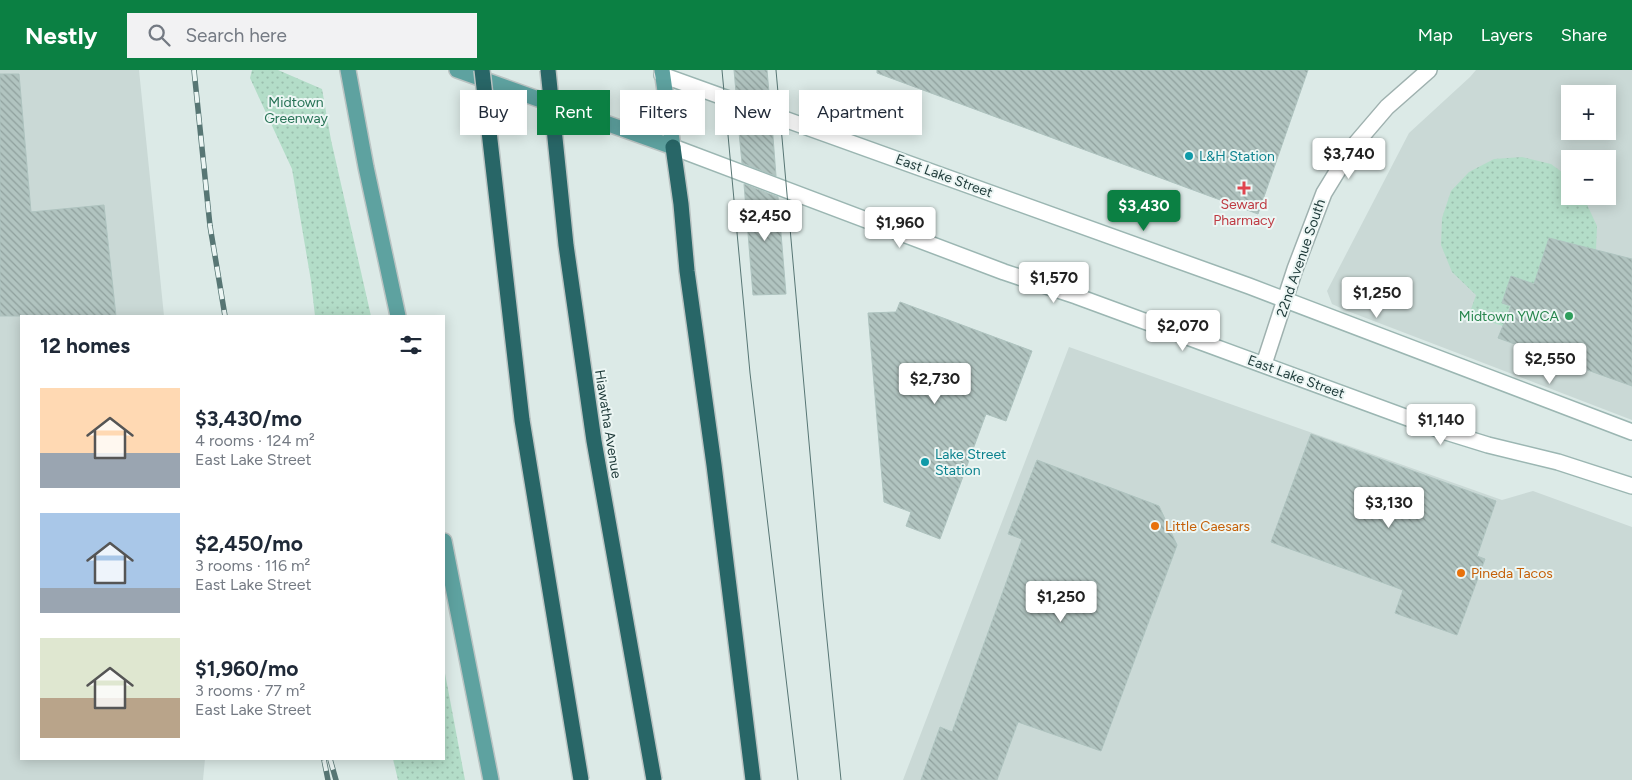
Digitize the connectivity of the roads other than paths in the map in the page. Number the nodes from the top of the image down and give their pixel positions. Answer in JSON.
{"nodes":[{"id":1,"x":348,"y":70,"type":"edge"},
{"id":2,"x":457,"y":70,"type":"edge"},
{"id":3,"x":482,"y":70,"type":"edge"},
{"id":4,"x":548,"y":70,"type":"edge"},
{"id":5,"x":1428,"y":70,"type":"edge"},
{"id":6,"x":658,"y":72,"type":"edge"},
{"id":7,"x":673,"y":147,"type":"junction"},
{"id":8,"x":1286,"y":300,"type":"junction"},
{"id":9,"x":398,"y":315,"type":"edge"},
{"id":10,"x":1264,"y":364,"type":"junction"},
{"id":11,"x":1632,"y":432,"type":"edge"},
{"id":12,"x":1632,"y":486,"type":"edge"},
{"id":13,"x":445,"y":546,"type":"edge"},
{"id":14,"x":491,"y":780,"type":"edge"},
{"id":15,"x":581,"y":780,"type":"edge"},
{"id":16,"x":654,"y":780,"type":"edge"},
{"id":17,"x":753,"y":780,"type":"edge"}],
"edges":[{"from":1,"to":9,"type":"main road"},
{"from":2,"to":7,"type":"main road","name":"East Lake Street"},
{"from":3,"to":15,"type":"highway","bridge":true},
{"from":4,"to":16,"type":"highway","name":"Hiawatha Avenue","bridge":true},
{"from":5,"to":8,"type":"main road","name":"22nd Avenue South"},
{"from":6,"to":7,"type":"main road"},
{"from":6,"to":8,"type":"main road","name":"East Lake Street"},
{"from":7,"to":10,"type":"main road","name":"East Lake Street"},
{"from":7,"to":17,"type":"highway"},
{"from":8,"to":10,"type":"main road","name":"22nd Avenue South"},
{"from":8,"to":11,"type":"main road","name":"East Lake Street"},
{"from":10,"to":12,"type":"main road","name":"East Lake Street"},
{"from":13,"to":14,"type":"main road"}]}
